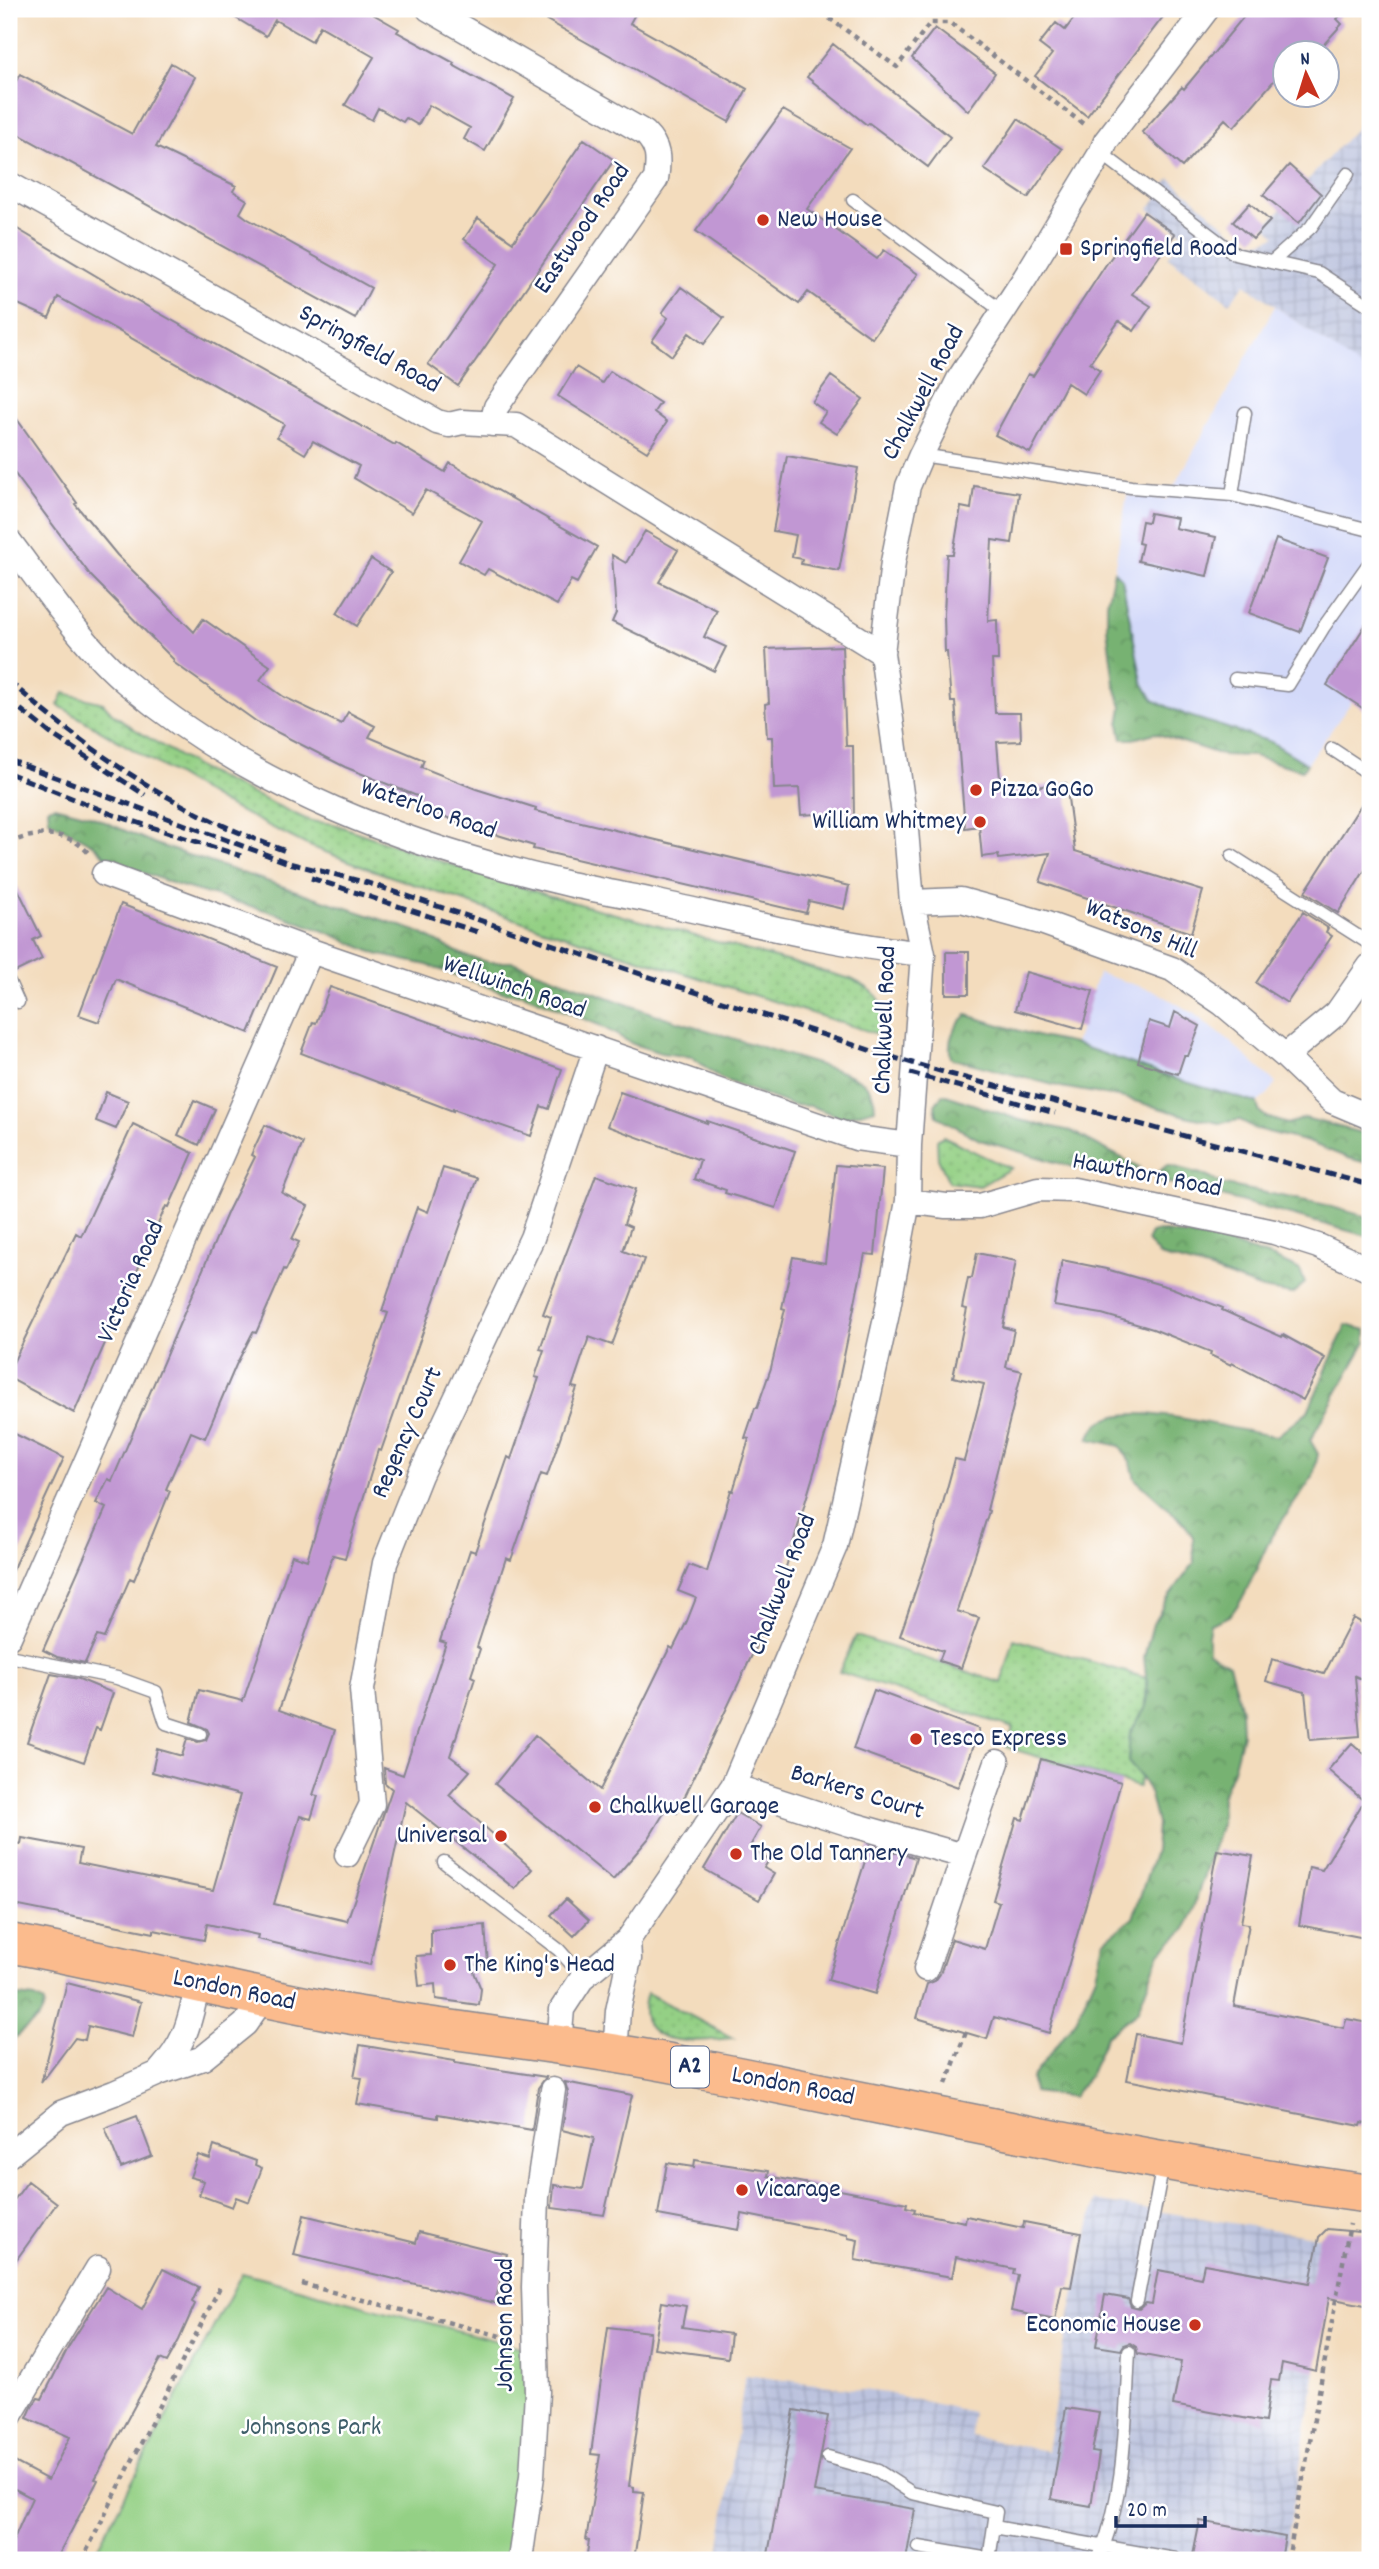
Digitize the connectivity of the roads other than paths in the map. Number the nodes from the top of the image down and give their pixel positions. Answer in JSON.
{"nodes":[{"id":1,"x":429,"y":9,"type":"edge"},
{"id":2,"x":1208,"y":9,"type":"edge"},
{"id":3,"x":1103,"y":147,"type":"junction"},
{"id":4,"x":1348,"y":174,"type":"dead end"},
{"id":5,"x":9,"y":184,"type":"edge"},
{"id":6,"x":853,"y":200,"type":"dead end"},
{"id":7,"x":1272,"y":262,"type":"junction"},
{"id":8,"x":1370,"y":306,"type":"edge"},
{"id":9,"x":1003,"y":312,"type":"junction"},
{"id":10,"x":1245,"y":413,"type":"dead end"},
{"id":11,"x":492,"y":424,"type":"junction"},
{"id":12,"x":921,"y":454,"type":"junction"},
{"id":13,"x":1232,"y":495,"type":"junction"},
{"id":14,"x":1370,"y":530,"type":"edge"},
{"id":15,"x":9,"y":541,"type":"edge"},
{"id":16,"x":1370,"y":562,"type":"edge"},
{"id":17,"x":882,"y":653,"type":"junction"},
{"id":18,"x":1235,"y":679,"type":"dead end"},
{"id":19,"x":1332,"y":749,"type":"dead end"},
{"id":20,"x":1370,"y":774,"type":"edge"},
{"id":21,"x":1232,"y":856,"type":"dead end"},
{"id":22,"x":104,"y":874,"type":"road end"},
{"id":23,"x":912,"y":902,"type":"junction"},
{"id":24,"x":1370,"y":944,"type":"edge"},
{"id":25,"x":311,"y":951,"type":"junction"},
{"id":26,"x":923,"y":954,"type":"junction"},
{"id":27,"x":1370,"y":967,"type":"edge"},
{"id":28,"x":9,"y":982,"type":"edge"},
{"id":29,"x":18,"y":1002,"type":"dead end"},
{"id":30,"x":596,"y":1048,"type":"junction"},
{"id":31,"x":1285,"y":1056,"type":"junction"},
{"id":32,"x":1370,"y":1117,"type":"edge"},
{"id":33,"x":909,"y":1145,"type":"junction"},
{"id":34,"x":908,"y":1200,"type":"junction"},
{"id":35,"x":1370,"y":1270,"type":"edge"},
{"id":36,"x":9,"y":1637,"type":"edge"},
{"id":37,"x":9,"y":1656,"type":"edge"},
{"id":38,"x":200,"y":1734,"type":"dead end"},
{"id":39,"x":997,"y":1762,"type":"dead end"},
{"id":40,"x":733,"y":1786,"type":"junction"},
{"id":41,"x":347,"y":1855,"type":"dead end"},
{"id":42,"x":964,"y":1856,"type":"junction"},
{"id":43,"x":444,"y":1862,"type":"dead end"},
{"id":44,"x":628,"y":1940,"type":"junction"},
{"id":45,"x":9,"y":1943,"type":"edge"},
{"id":46,"x":926,"y":1969,"type":"dead end"},
{"id":47,"x":583,"y":1977,"type":"junction"},
{"id":48,"x":198,"y":1984,"type":"junction"},
{"id":49,"x":263,"y":1998,"type":"junction"},
{"id":50,"x":559,"y":2044,"type":"junction"},
{"id":51,"x":615,"y":2054,"type":"junction"},
{"id":52,"x":159,"y":2073,"type":"junction"},
{"id":53,"x":553,"y":2090,"type":"dead end"},
{"id":54,"x":9,"y":2155,"type":"edge"},
{"id":55,"x":1164,"y":2161,"type":"junction"},
{"id":56,"x":1353,"y":2192,"type":"edge"},
{"id":57,"x":98,"y":2268,"type":"dead end"},
{"id":58,"x":1137,"y":2301,"type":"dead end"},
{"id":59,"x":1129,"y":2352,"type":"dead end"},
{"id":60,"x":9,"y":2417,"type":"edge"},
{"id":61,"x":828,"y":2457,"type":"dead end"},
{"id":62,"x":994,"y":2527,"type":"junction"},
{"id":63,"x":1104,"y":2546,"type":"junction"},
{"id":64,"x":919,"y":2547,"type":"dead end"},
{"id":65,"x":1175,"y":2559,"type":"edge"},
{"id":66,"x":520,"y":2560,"type":"edge"},
{"id":67,"x":989,"y":2560,"type":"edge"},
{"id":68,"x":1098,"y":2560,"type":"edge"}],
"edges":[{"from":1,"to":11,"type":"street","name":"Eastwood Road"},
{"from":2,"to":3,"type":"street","name":"Chalkwell Road"},
{"from":3,"to":7,"type":"lane"},
{"from":3,"to":9,"type":"street","name":"Chalkwell Road"},
{"from":4,"to":7,"type":"lane"},
{"from":5,"to":11,"type":"street","name":"Springfield Road"},
{"from":6,"to":9,"type":"lane"},
{"from":7,"to":8,"type":"lane"},
{"from":9,"to":12,"type":"street","name":"Chalkwell Road"},
{"from":10,"to":13,"type":"lane"},
{"from":11,"to":17,"type":"street","name":"Springfield Road"},
{"from":12,"to":13,"type":"lane"},
{"from":12,"to":17,"type":"street","name":"Chalkwell Road"},
{"from":13,"to":14,"type":"lane"},
{"from":15,"to":26,"type":"street","name":"Waterloo Road"},
{"from":16,"to":18,"type":"lane"},
{"from":17,"to":23,"type":"street","name":"Chalkwell Road"},
{"from":19,"to":20,"type":"lane"},
{"from":21,"to":24,"type":"lane"},
{"from":22,"to":25,"type":"street","name":"Wellwinch Road"},
{"from":23,"to":26,"type":"street","name":"Chalkwell Road"},
{"from":23,"to":31,"type":"street","name":"Watsons Hill"},
{"from":25,"to":30,"type":"street","name":"Wellwinch Road"},
{"from":25,"to":36,"type":"street","name":"Victoria Road"},
{"from":26,"to":33,"type":"street","name":"Chalkwell Road"},
{"from":27,"to":31,"type":"street"},
{"from":28,"to":29,"type":"lane"},
{"from":30,"to":33,"type":"street","name":"Wellwinch Road"},
{"from":30,"to":41,"type":"street","name":"Regency Court"},
{"from":31,"to":32,"type":"street","name":"Watsons Hill"},
{"from":33,"to":34,"type":"street","name":"Chalkwell Road"},
{"from":34,"to":35,"type":"street","name":"Hawthorn Road"},
{"from":34,"to":40,"type":"street","name":"Chalkwell Road"},
{"from":37,"to":38,"type":"lane"},
{"from":39,"to":42,"type":"street"},
{"from":40,"to":42,"type":"street","name":"Barkers Court"},
{"from":40,"to":44,"type":"street","name":"Chalkwell Road"},
{"from":42,"to":46,"type":"street"},
{"from":43,"to":47,"type":"lane"},
{"from":44,"to":47,"type":"street","name":"Chalkwell Road"},
{"from":44,"to":51,"type":"street"},
{"from":45,"to":48,"type":"main road","name":"London Road","number":"A2"},
{"from":47,"to":50,"type":"street","name":"Chalkwell Road"},
{"from":48,"to":49,"type":"main road","name":"London Road","number":"A2"},
{"from":48,"to":52,"type":"street"},
{"from":49,"to":50,"type":"main road","name":"London Road","number":"A2"},
{"from":49,"to":52,"type":"street"},
{"from":50,"to":51,"type":"main road","name":"London Road","number":"A2"},
{"from":51,"to":55,"type":"main road","name":"London Road","number":"A2"},
{"from":52,"to":54,"type":"street"},
{"from":53,"to":66,"type":"street","name":"Johnson Road"},
{"from":55,"to":56,"type":"main road","name":"London Road","number":"A2"},
{"from":55,"to":58,"type":"lane"},
{"from":57,"to":60,"type":"street"},
{"from":59,"to":63,"type":"lane"},
{"from":61,"to":62,"type":"lane"},
{"from":62,"to":63,"type":"lane"},
{"from":62,"to":67,"type":"lane"},
{"from":63,"to":65,"type":"lane"},
{"from":63,"to":68,"type":"lane"},
{"from":64,"to":67,"type":"lane"}]}
